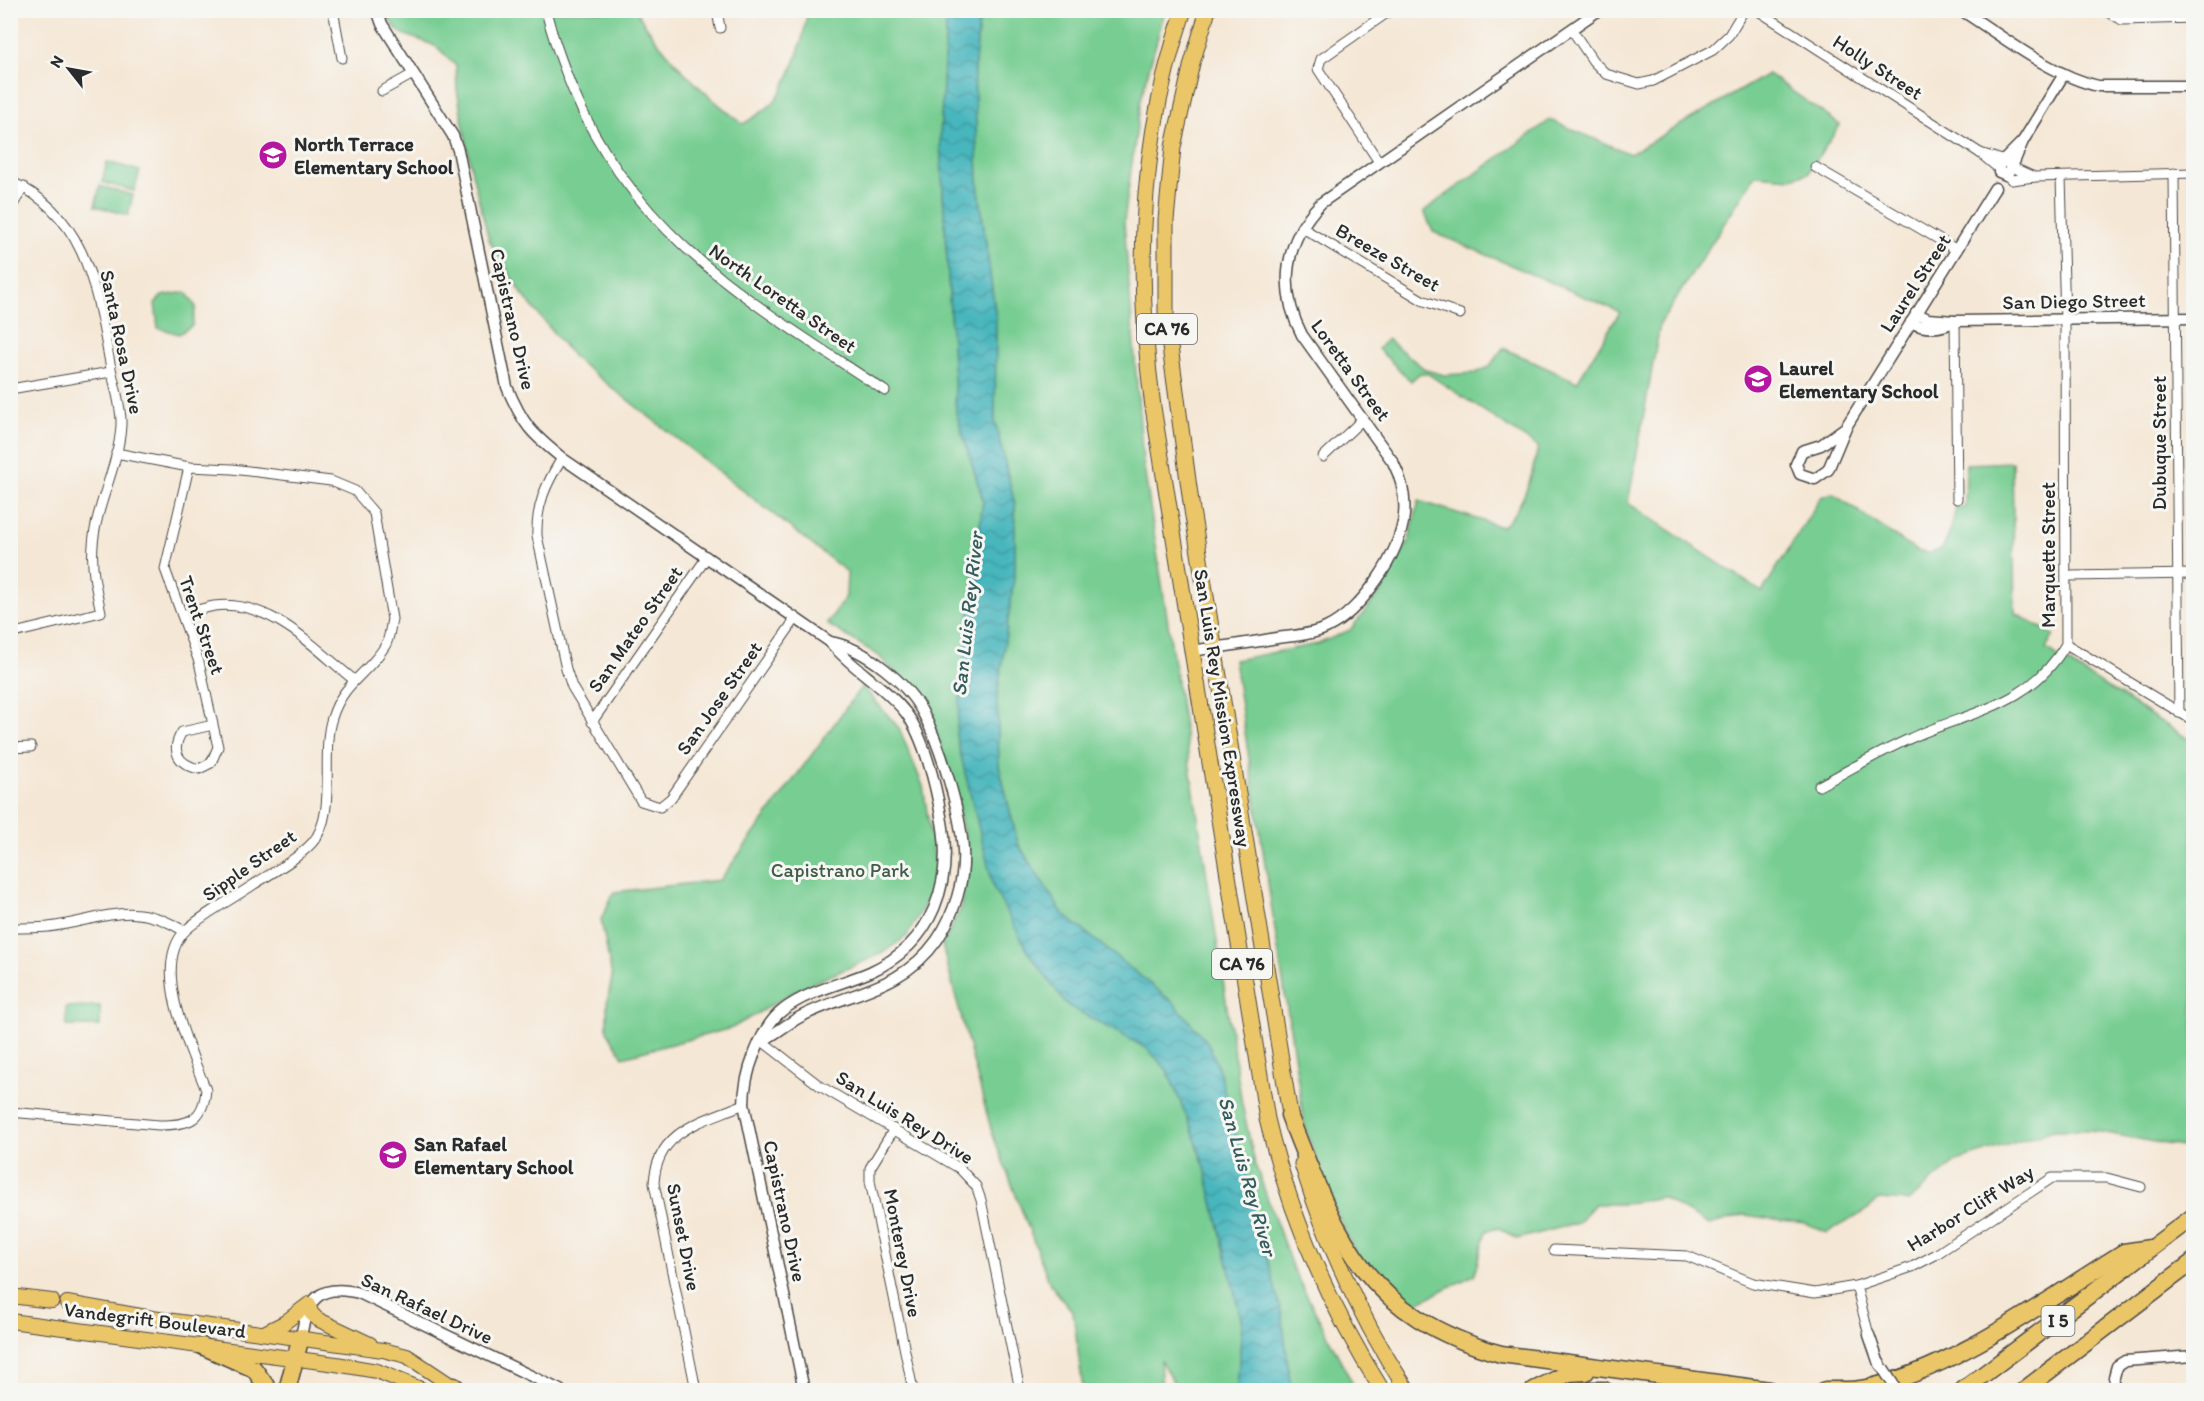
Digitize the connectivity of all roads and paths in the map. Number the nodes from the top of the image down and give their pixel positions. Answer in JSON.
{"nodes":[{"id":1,"x":333,"y":10,"type":"edge"},
{"id":2,"x":376,"y":10,"type":"edge"},
{"id":3,"x":546,"y":10,"type":"edge"},
{"id":4,"x":717,"y":10,"type":"edge"},
{"id":5,"x":1184,"y":10,"type":"edge"},
{"id":6,"x":1208,"y":10,"type":"edge"},
{"id":7,"x":1391,"y":10,"type":"edge"},
{"id":8,"x":1599,"y":10,"type":"edge"},
{"id":9,"x":1744,"y":10,"type":"edge"},
{"id":10,"x":1757,"y":10,"type":"edge"},
{"id":11,"x":1961,"y":10,"type":"edge"},
{"id":12,"x":2104,"y":10,"type":"edge"},
{"id":13,"x":2193,"y":18,"type":"edge"},
{"id":14,"x":720,"y":28,"type":"dead end"},
{"id":15,"x":1572,"y":30,"type":"junction"},
{"id":16,"x":342,"y":58,"type":"dead end"},
{"id":17,"x":413,"y":74,"type":"junction"},
{"id":18,"x":2064,"y":74,"type":"junction"},
{"id":19,"x":2193,"y":86,"type":"edge"},
{"id":20,"x":382,"y":91,"type":"dead end"},
{"id":21,"x":1379,"y":162,"type":"junction"},
{"id":22,"x":1815,"y":167,"type":"dead end"},
{"id":23,"x":2004,"y":169,"type":"junction"},
{"id":24,"x":2174,"y":173,"type":"junction"},
{"id":25,"x":2193,"y":173,"type":"edge"},
{"id":26,"x":2061,"y":177,"type":"junction"},
{"id":27,"x":10,"y":181,"type":"edge"},
{"id":28,"x":24,"y":187,"type":"junction"},
{"id":29,"x":10,"y":209,"type":"edge"},
{"id":30,"x":1301,"y":227,"type":"junction"},
{"id":31,"x":1957,"y":250,"type":"junction"},
{"id":32,"x":1460,"y":314,"type":"dead end"},
{"id":33,"x":1913,"y":317,"type":"junction"},
{"id":34,"x":2176,"y":318,"type":"junction"},
{"id":35,"x":2193,"y":318,"type":"edge"},
{"id":36,"x":2065,"y":320,"type":"junction"},
{"id":37,"x":1955,"y":321,"type":"junction"},
{"id":38,"x":111,"y":372,"type":"junction"},
{"id":39,"x":10,"y":388,"type":"edge"},
{"id":40,"x":885,"y":391,"type":"dead end"},
{"id":41,"x":1363,"y":419,"type":"junction"},
{"id":42,"x":1846,"y":427,"type":"junction"},
{"id":43,"x":116,"y":453,"type":"junction"},
{"id":44,"x":562,"y":458,"type":"junction"},
{"id":45,"x":1323,"y":458,"type":"dead end"},
{"id":46,"x":189,"y":467,"type":"junction"},
{"id":47,"x":1957,"y":499,"type":"dead end"},
{"id":48,"x":707,"y":557,"type":"junction"},
{"id":49,"x":2178,"y":574,"type":"junction"},
{"id":50,"x":2193,"y":574,"type":"edge"},
{"id":51,"x":2068,"y":576,"type":"junction"},
{"id":52,"x":182,"y":615,"type":"junction"},
{"id":53,"x":796,"y":618,"type":"junction"},
{"id":54,"x":10,"y":634,"type":"edge"},
{"id":55,"x":830,"y":642,"type":"junction"},
{"id":56,"x":2066,"y":644,"type":"junction"},
{"id":57,"x":1215,"y":648,"type":"junction"},
{"id":58,"x":1191,"y":651,"type":"junction"},
{"id":59,"x":354,"y":680,"type":"junction"},
{"id":60,"x":2179,"y":713,"type":"junction"},
{"id":61,"x":2193,"y":721,"type":"edge"},
{"id":62,"x":592,"y":722,"type":"junction"},
{"id":63,"x":213,"y":725,"type":"junction"},
{"id":64,"x":31,"y":747,"type":"dead end"},
{"id":65,"x":10,"y":748,"type":"edge"},
{"id":66,"x":1819,"y":786,"type":"dead end"},
{"id":67,"x":10,"y":928,"type":"edge"},
{"id":68,"x":184,"y":931,"type":"junction"},
{"id":69,"x":762,"y":1041,"type":"junction"},
{"id":70,"x":744,"y":1104,"type":"junction"},
{"id":71,"x":10,"y":1112,"type":"edge"},
{"id":72,"x":1289,"y":1115,"type":"junction"},
{"id":73,"x":894,"y":1129,"type":"junction"},
{"id":74,"x":2141,"y":1186,"type":"dead end"},
{"id":75,"x":2193,"y":1216,"type":"edge"},
{"id":76,"x":2150,"y":1248,"type":"junction"},
{"id":77,"x":1554,"y":1250,"type":"dead end"},
{"id":78,"x":2193,"y":1261,"type":"edge"},
{"id":79,"x":1856,"y":1286,"type":"junction"},
{"id":80,"x":10,"y":1296,"type":"edge"},
{"id":81,"x":2145,"y":1298,"type":"junction"},
{"id":82,"x":52,"y":1301,"type":"dead end"},
{"id":83,"x":67,"y":1303,"type":"dead end"},
{"id":84,"x":309,"y":1304,"type":"junction"},
{"id":85,"x":10,"y":1321,"type":"edge"},
{"id":86,"x":263,"y":1334,"type":"junction"},
{"id":87,"x":1869,"y":1335,"type":"joint"},
{"id":88,"x":301,"y":1337,"type":"junction"},
{"id":89,"x":202,"y":1346,"type":"junction"},
{"id":90,"x":383,"y":1350,"type":"junction"},
{"id":91,"x":2193,"y":1356,"type":"edge"},
{"id":92,"x":294,"y":1358,"type":"junction"},
{"id":93,"x":1652,"y":1376,"type":"junction"},
{"id":94,"x":2114,"y":1377,"type":"joint"},
{"id":95,"x":457,"y":1389,"type":"edge"},
{"id":96,"x":269,"y":1390,"type":"edge"},
{"id":97,"x":287,"y":1390,"type":"edge"},
{"id":98,"x":423,"y":1390,"type":"edge"},
{"id":99,"x":560,"y":1390,"type":"edge"},
{"id":100,"x":696,"y":1390,"type":"edge"},
{"id":101,"x":804,"y":1390,"type":"edge"},
{"id":102,"x":913,"y":1390,"type":"edge"},
{"id":103,"x":1020,"y":1390,"type":"edge"},
{"id":104,"x":1382,"y":1390,"type":"edge"},
{"id":105,"x":1407,"y":1390,"type":"edge"},
{"id":106,"x":1534,"y":1390,"type":"edge"},
{"id":107,"x":1577,"y":1390,"type":"edge"},
{"id":108,"x":1604,"y":1390,"type":"edge"},
{"id":109,"x":1770,"y":1390,"type":"edge"},
{"id":110,"x":1824,"y":1390,"type":"edge"},
{"id":111,"x":1897,"y":1390,"type":"edge"},
{"id":112,"x":1963,"y":1390,"type":"edge"},
{"id":113,"x":2024,"y":1390,"type":"edge"},
{"id":114,"x":2042,"y":1390,"type":"edge"},
{"id":115,"x":2115,"y":1390,"type":"edge"}],
"edges":[{"from":1,"to":16,"type":"street"},
{"from":2,"to":17,"type":"street","name":"Capistrano Drive"},
{"from":3,"to":40,"type":"street","name":"North Loretta Street"},
{"from":4,"to":14,"type":"street"},
{"from":5,"to":58,"type":"highway","name":"San Luis Rey Mission Expressway","number":"CA 76"},
{"from":6,"to":57,"type":"highway","name":"San Luis Rey Mission Expressway","number":"CA 76"},
{"from":7,"to":21,"type":"street"},
{"from":8,"to":15,"type":"street","name":"Loretta Street"},
{"from":9,"to":15,"type":"street"},
{"from":10,"to":23,"type":"street","name":"Holly Street"},
{"from":11,"to":18,"type":"street"},
{"from":12,"to":13,"type":"street"},
{"from":15,"to":21,"type":"street","name":"Loretta Street"},
{"from":17,"to":20,"type":"street"},
{"from":17,"to":44,"type":"street","name":"Capistrano Drive"},
{"from":18,"to":19,"type":"street"},
{"from":18,"to":23,"type":"street","name":"Laurel Street"},
{"from":21,"to":30,"type":"street","name":"Loretta Street"},
{"from":22,"to":31,"type":"street"},
{"from":23,"to":26,"type":"street","name":"Holly Street"},
{"from":23,"to":31,"type":"street","name":"Laurel Street"},
{"from":24,"to":25,"type":"street","name":"Holly Street"},
{"from":24,"to":26,"type":"street","name":"Holly Street"},
{"from":24,"to":34,"type":"street","name":"Dubuque Street"},
{"from":26,"to":36,"type":"street","name":"Marquette Street"},
{"from":27,"to":28,"type":"street","name":"Santa Rosa Drive"},
{"from":28,"to":29,"type":"street"},
{"from":28,"to":38,"type":"street","name":"Santa Rosa Drive"},
{"from":30,"to":32,"type":"street","name":"Breeze Street"},
{"from":30,"to":41,"type":"street","name":"Loretta Street"},
{"from":31,"to":33,"type":"street","name":"Laurel Street"},
{"from":33,"to":37,"type":"street","name":"San Diego Street"},
{"from":33,"to":42,"type":"street","name":"Laurel Street"},
{"from":34,"to":35,"type":"street","name":"San Diego Street"},
{"from":34,"to":36,"type":"street","name":"San Diego Street"},
{"from":34,"to":49,"type":"street","name":"Dubuque Street"},
{"from":36,"to":37,"type":"street","name":"San Diego Street"},
{"from":36,"to":51,"type":"street","name":"Marquette Street"},
{"from":37,"to":47,"type":"street"},
{"from":38,"to":39,"type":"street"},
{"from":38,"to":43,"type":"street","name":"Santa Rosa Drive"},
{"from":41,"to":45,"type":"street"},
{"from":41,"to":57,"type":"street","name":"Loretta Street"},
{"from":42,"to":42,"type":"street","name":"Laurel Street"},
{"from":43,"to":46,"type":"street","name":"Sipple Street"},
{"from":43,"to":54,"type":"street","name":"Santa Rosa Drive"},
{"from":44,"to":48,"type":"street","name":"Capistrano Drive"},
{"from":44,"to":62,"type":"street"},
{"from":46,"to":52,"type":"street","name":"Trent Street"},
{"from":46,"to":59,"type":"street","name":"Sipple Street"},
{"from":48,"to":53,"type":"street","name":"Capistrano Drive"},
{"from":48,"to":62,"type":"street","name":"San Mateo Street"},
{"from":49,"to":50,"type":"street"},
{"from":49,"to":51,"type":"street"},
{"from":49,"to":60,"type":"street","name":"Dubuque Street"},
{"from":51,"to":56,"type":"street","name":"Marquette Street"},
{"from":52,"to":59,"type":"street"},
{"from":52,"to":63,"type":"street","name":"Trent Street"},
{"from":53,"to":55,"type":"street","name":"Capistrano Drive"},
{"from":53,"to":62,"type":"street","name":"San Jose Street"},
{"from":55,"to":69,"type":"street","name":"Capistrano Drive"},
{"from":55,"to":69,"type":"street","name":"Capistrano Drive"},
{"from":56,"to":60,"type":"street"},
{"from":56,"to":66,"type":"street","name":"Marquette Street"},
{"from":57,"to":58,"type":"street","name":"Loretta Street"},
{"from":57,"to":72,"type":"highway","name":"San Luis Rey Mission Expressway","number":"CA 76"},
{"from":58,"to":104,"type":"highway","name":"San Luis Rey Mission Expressway","number":"CA 76"},
{"from":59,"to":68,"type":"street","name":"Sipple Street"},
{"from":60,"to":61,"type":"street"},
{"from":63,"to":63,"type":"street","name":"Trent Street"},
{"from":64,"to":65,"type":"street"},
{"from":67,"to":68,"type":"street"},
{"from":68,"to":71,"type":"street"},
{"from":69,"to":70,"type":"street","name":"Capistrano Drive"},
{"from":69,"to":73,"type":"street","name":"San Luis Rey Drive"},
{"from":70,"to":100,"type":"street","name":"Sunset Drive"},
{"from":70,"to":101,"type":"street","name":"Capistrano Drive"},
{"from":72,"to":93,"type":"highway"},
{"from":72,"to":105,"type":"highway","number":"CA 76"},
{"from":73,"to":102,"type":"street","name":"Monterey Drive"},
{"from":73,"to":103,"type":"street","name":"San Luis Rey Drive"},
{"from":74,"to":79,"type":"street","name":"Harbor Cliff Way"},
{"from":75,"to":76,"type":"highway","number":"I 5"},
{"from":76,"to":110,"type":"highway"},
{"from":76,"to":112,"type":"highway","number":"I 5"},
{"from":77,"to":79,"type":"street","name":"Harbor Cliff Way"},
{"from":78,"to":81,"type":"highway","number":"I 5"},
{"from":79,"to":87,"type":"street"},
{"from":80,"to":82,"type":"main road","name":"Vandegrift Boulevard"},
{"from":81,"to":113,"type":"highway","number":"I 5"},
{"from":81,"to":114,"type":"highway"},
{"from":83,"to":86,"type":"main road","name":"Vandegrift Boulevard"},
{"from":84,"to":86,"type":"main road"},
{"from":84,"to":88,"type":"street"},
{"from":84,"to":90,"type":"main road"},
{"from":84,"to":99,"type":"street","name":"San Rafael Drive"},
{"from":85,"to":89,"type":"main road","name":"Vandegrift Boulevard"},
{"from":86,"to":88,"type":"main road","name":"Vandegrift Boulevard"},
{"from":87,"to":111,"type":"street","bridge":true},
{"from":88,"to":90,"type":"main road","name":"Vandegrift Boulevard"},
{"from":88,"to":92,"type":"highway"},
{"from":89,"to":92,"type":"main road","name":"Vandegrift Boulevard"},
{"from":89,"to":96,"type":"highway"},
{"from":90,"to":95,"type":"main road"},
{"from":91,"to":94,"type":"street"},
{"from":92,"to":97,"type":"highway"},
{"from":92,"to":98,"type":"main road","name":"Vandegrift Boulevard"},
{"from":93,"to":106,"type":"highway"},
{"from":93,"to":109,"type":"highway"},
{"from":94,"to":115,"type":"street"},
{"from":107,"to":108,"type":"highway"}]}
